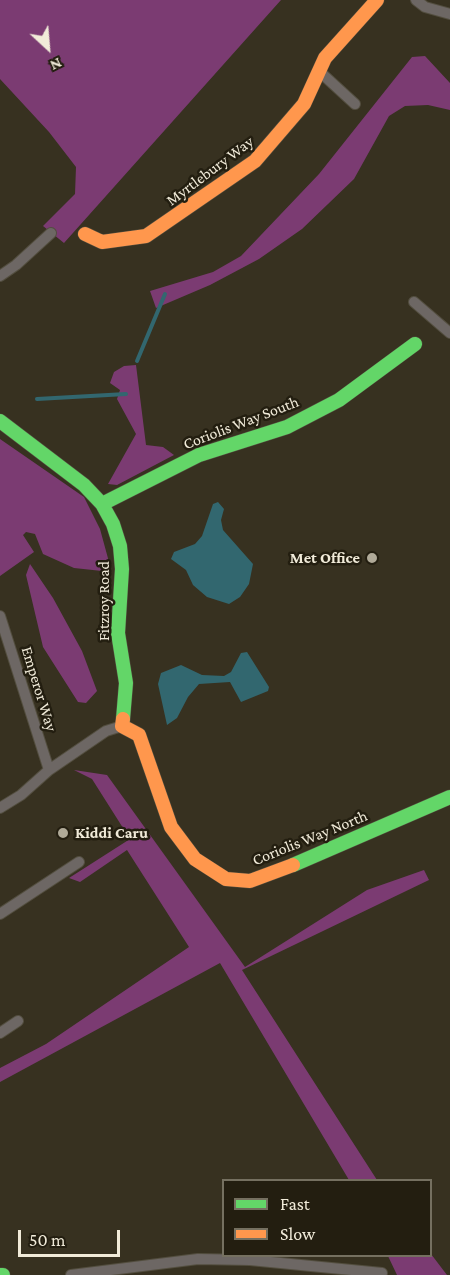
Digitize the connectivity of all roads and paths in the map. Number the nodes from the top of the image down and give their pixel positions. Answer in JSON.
{"nodes":[{"id":1,"x":377,"y":0,"type":"edge"},
{"id":2,"x":416,"y":0,"type":"edge"},
{"id":3,"x":450,"y":14,"type":"edge"},
{"id":4,"x":319,"y":71,"type":"junction"},
{"id":5,"x":355,"y":104,"type":"dead end"},
{"id":6,"x":51,"y":233,"type":"dead end"},
{"id":7,"x":85,"y":234,"type":"dead end"},
{"id":8,"x":0,"y":276,"type":"edge"},
{"id":9,"x":414,"y":302,"type":"dead end"},
{"id":10,"x":450,"y":333,"type":"edge"},
{"id":11,"x":415,"y":344,"type":"dead end"},
{"id":12,"x":0,"y":421,"type":"edge"},
{"id":13,"x":102,"y":504,"type":"junction"},
{"id":14,"x":0,"y":616,"type":"edge"},
{"id":15,"x":123,"y":726,"type":"junction"},
{"id":16,"x":49,"y":770,"type":"junction"},
{"id":17,"x":450,"y":797,"type":"edge"},
{"id":18,"x":0,"y":808,"type":"edge"},
{"id":19,"x":79,"y":862,"type":"dead end"},
{"id":20,"x":0,"y":914,"type":"edge"},
{"id":21,"x":18,"y":1021,"type":"dead end"},
{"id":22,"x":0,"y":1033,"type":"edge"},
{"id":23,"x":382,"y":1273,"type":"dead end"},
{"id":24,"x":73,"y":1275,"type":"edge"}],
"edges":[{"from":1,"to":4,"type":"street","name":"Myrtlebury Way"},
{"from":2,"to":3,"type":"street"},
{"from":4,"to":5,"type":"street"},
{"from":4,"to":7,"type":"street","name":"Myrtlebury Way"},
{"from":6,"to":8,"type":"street"},
{"from":9,"to":10,"type":"street"},
{"from":11,"to":13,"type":"street","name":"Coriolis Way South"},
{"from":12,"to":13,"type":"street","name":"Fitzroy Road"},
{"from":13,"to":15,"type":"street","name":"Fitzroy Road"},
{"from":14,"to":16,"type":"street","name":"Emperor Way"},
{"from":15,"to":16,"type":"street"},
{"from":15,"to":17,"type":"street","name":"Coriolis Way North"},
{"from":16,"to":18,"type":"street"},
{"from":19,"to":20,"type":"street"},
{"from":21,"to":22,"type":"street"},
{"from":23,"to":24,"type":"street"}]}
